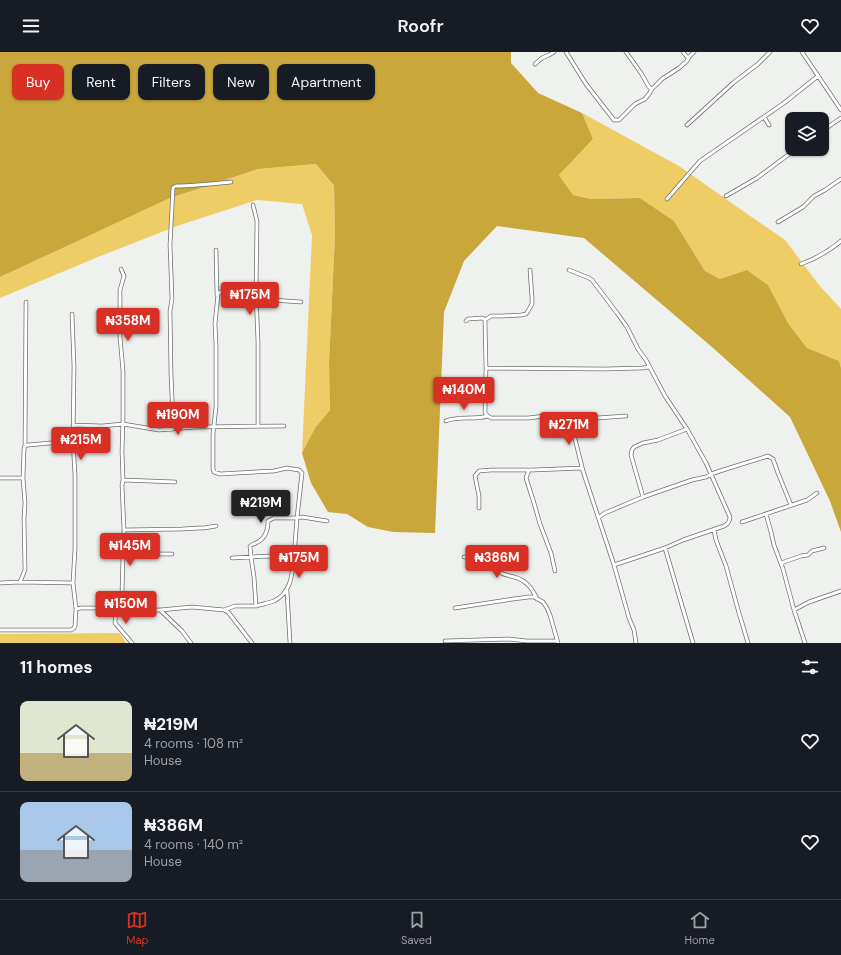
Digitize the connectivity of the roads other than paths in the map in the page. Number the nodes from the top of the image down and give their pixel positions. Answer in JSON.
{"nodes":[{"id":1,"x":554,"y":52,"type":"edge"},
{"id":2,"x":566,"y":52,"type":"edge"},
{"id":3,"x":626,"y":52,"type":"edge"},
{"id":4,"x":683,"y":52,"type":"edge"},
{"id":5,"x":694,"y":52,"type":"edge"},
{"id":6,"x":770,"y":52,"type":"edge"},
{"id":7,"x":802,"y":52,"type":"edge"},
{"id":8,"x":688,"y":58,"type":"junction"},
{"id":9,"x":535,"y":64,"type":"dead end"},
{"id":10,"x":818,"y":76,"type":"junction"},
{"id":11,"x":652,"y":89,"type":"junction"},
{"id":12,"x":841,"y":110,"type":"edge"},
{"id":13,"x":764,"y":117,"type":"junction"},
{"id":14,"x":841,"y":118,"type":"edge"},
{"id":15,"x":687,"y":125,"type":"dead end"},
{"id":16,"x":769,"y":125,"type":"dead end"},
{"id":17,"x":829,"y":126,"type":"edge"},
{"id":18,"x":787,"y":156,"type":"edge"},
{"id":19,"x":841,"y":179,"type":"edge"},
{"id":20,"x":231,"y":182,"type":"dead end"},
{"id":21,"x":726,"y":196,"type":"dead end"},
{"id":22,"x":667,"y":199,"type":"dead end"},
{"id":23,"x":253,"y":205,"type":"dead end"},
{"id":24,"x":778,"y":222,"type":"dead end"},
{"id":25,"x":841,"y":241,"type":"edge"},
{"id":26,"x":216,"y":250,"type":"dead end"},
{"id":27,"x":801,"y":264,"type":"dead end"},
{"id":28,"x":121,"y":269,"type":"dead end"},
{"id":29,"x":530,"y":270,"type":"dead end"},
{"id":30,"x":569,"y":270,"type":"dead end"},
{"id":31,"x":256,"y":293,"type":"junction"},
{"id":32,"x":217,"y":300,"type":"junction"},
{"id":33,"x":257,"y":300,"type":"junction"},
{"id":34,"x":26,"y":302,"type":"dead end"},
{"id":35,"x":301,"y":302,"type":"dead end"},
{"id":36,"x":72,"y":314,"type":"dead end"},
{"id":37,"x":485,"y":320,"type":"junction"},
{"id":38,"x":466,"y":321,"type":"dead end"},
{"id":39,"x":649,"y":367,"type":"junction"},
{"id":40,"x":486,"y":368,"type":"junction"},
{"id":41,"x":488,"y":416,"type":"junction"},
{"id":42,"x":626,"y":416,"type":"dead end"},
{"id":43,"x":568,"y":420,"type":"junction"},
{"id":44,"x":446,"y":421,"type":"dead end"},
{"id":45,"x":123,"y":424,"type":"junction"},
{"id":46,"x":74,"y":425,"type":"junction"},
{"id":47,"x":214,"y":426,"type":"junction"},
{"id":48,"x":258,"y":426,"type":"junction"},
{"id":49,"x":284,"y":426,"type":"dead end"},
{"id":50,"x":687,"y":429,"type":"junction"},
{"id":51,"x":171,"y":430,"type":"junction"},
{"id":52,"x":73,"y":442,"type":"junction"},
{"id":53,"x":25,"y":446,"type":"junction"},
{"id":54,"x":582,"y":468,"type":"junction"},
{"id":55,"x":529,"y":470,"type":"junction"},
{"id":56,"x":711,"y":474,"type":"junction"},
{"id":57,"x":0,"y":478,"type":"edge"},
{"id":58,"x":23,"y":478,"type":"junction"},
{"id":59,"x":124,"y":480,"type":"junction"},
{"id":60,"x":175,"y":482,"type":"dead end"},
{"id":61,"x":817,"y":493,"type":"dead end"},
{"id":62,"x":642,"y":497,"type":"junction"},
{"id":63,"x":791,"y":505,"type":"junction"},
{"id":64,"x":479,"y":508,"type":"dead end"},
{"id":65,"x":766,"y":514,"type":"junction"},
{"id":66,"x":599,"y":517,"type":"junction"},
{"id":67,"x":296,"y":518,"type":"junction"},
{"id":68,"x":327,"y":521,"type":"dead end"},
{"id":69,"x":742,"y":522,"type":"dead end"},
{"id":70,"x":216,"y":526,"type":"dead end"},
{"id":71,"x":124,"y":530,"type":"junction"},
{"id":72,"x":714,"y":530,"type":"junction"},
{"id":73,"x":665,"y":548,"type":"junction"},
{"id":74,"x":824,"y":548,"type":"dead end"},
{"id":75,"x":123,"y":554,"type":"junction"},
{"id":76,"x":172,"y":554,"type":"dead end"},
{"id":77,"x":251,"y":557,"type":"junction"},
{"id":78,"x":294,"y":557,"type":"junction"},
{"id":79,"x":464,"y":557,"type":"dead end"},
{"id":80,"x":232,"y":558,"type":"dead end"},
{"id":81,"x":781,"y":563,"type":"junction"},
{"id":82,"x":614,"y":565,"type":"junction"},
{"id":83,"x":555,"y":571,"type":"dead end"},
{"id":84,"x":20,"y":582,"type":"junction"},
{"id":85,"x":0,"y":583,"type":"edge"},
{"id":86,"x":73,"y":583,"type":"junction"},
{"id":87,"x":287,"y":590,"type":"junction"},
{"id":88,"x":841,"y":591,"type":"edge"},
{"id":89,"x":537,"y":599,"type":"junction"},
{"id":90,"x":256,"y":606,"type":"junction"},
{"id":91,"x":116,"y":608,"type":"junction"},
{"id":92,"x":455,"y":608,"type":"dead end"},
{"id":93,"x":76,"y":609,"type":"junction"},
{"id":94,"x":160,"y":610,"type":"junction"},
{"id":95,"x":224,"y":610,"type":"junction"},
{"id":96,"x":794,"y":610,"type":"junction"},
{"id":97,"x":0,"y":630,"type":"edge"},
{"id":98,"x":445,"y":641,"type":"dead end"},
{"id":99,"x":558,"y":642,"type":"edge"},
{"id":100,"x":132,"y":643,"type":"edge"},
{"id":101,"x":191,"y":643,"type":"edge"},
{"id":102,"x":252,"y":643,"type":"edge"},
{"id":103,"x":290,"y":643,"type":"edge"},
{"id":104,"x":636,"y":643,"type":"edge"},
{"id":105,"x":693,"y":643,"type":"edge"},
{"id":106,"x":748,"y":643,"type":"edge"},
{"id":107,"x":805,"y":643,"type":"edge"}],
"edges":[{"from":1,"to":9,"type":"street"},
{"from":2,"to":11,"type":"street"},
{"from":3,"to":11,"type":"street"},
{"from":4,"to":8,"type":"street"},
{"from":5,"to":8,"type":"street"},
{"from":6,"to":15,"type":"street"},
{"from":7,"to":10,"type":"street"},
{"from":8,"to":11,"type":"street"},
{"from":10,"to":12,"type":"street"},
{"from":10,"to":13,"type":"street"},
{"from":13,"to":16,"type":"street"},
{"from":13,"to":22,"type":"street"},
{"from":14,"to":17,"type":"street"},
{"from":18,"to":21,"type":"street"},
{"from":19,"to":24,"type":"street"},
{"from":20,"to":51,"type":"street"},
{"from":23,"to":31,"type":"street"},
{"from":25,"to":27,"type":"street"},
{"from":26,"to":32,"type":"street"},
{"from":28,"to":45,"type":"street"},
{"from":29,"to":37,"type":"street"},
{"from":30,"to":39,"type":"street"},
{"from":31,"to":32,"type":"street"},
{"from":31,"to":33,"type":"street"},
{"from":32,"to":47,"type":"street"},
{"from":33,"to":35,"type":"street"},
{"from":33,"to":48,"type":"street"},
{"from":34,"to":53,"type":"street"},
{"from":36,"to":46,"type":"street"},
{"from":37,"to":38,"type":"street"},
{"from":37,"to":40,"type":"street"},
{"from":39,"to":40,"type":"street"},
{"from":39,"to":50,"type":"street"},
{"from":40,"to":41,"type":"street"},
{"from":41,"to":43,"type":"street"},
{"from":41,"to":44,"type":"street"},
{"from":42,"to":43,"type":"street"},
{"from":43,"to":54,"type":"street"},
{"from":45,"to":46,"type":"street"},
{"from":45,"to":51,"type":"street"},
{"from":45,"to":59,"type":"street"},
{"from":46,"to":52,"type":"street"},
{"from":47,"to":48,"type":"street"},
{"from":47,"to":51,"type":"street"},
{"from":47,"to":67,"type":"street"},
{"from":48,"to":49,"type":"street"},
{"from":50,"to":56,"type":"street"},
{"from":50,"to":62,"type":"street"},
{"from":52,"to":53,"type":"street"},
{"from":52,"to":86,"type":"street"},
{"from":53,"to":58,"type":"street"},
{"from":54,"to":55,"type":"street"},
{"from":54,"to":66,"type":"street"},
{"from":55,"to":64,"type":"street"},
{"from":55,"to":83,"type":"street"},
{"from":56,"to":62,"type":"street"},
{"from":56,"to":63,"type":"street"},
{"from":56,"to":72,"type":"street"},
{"from":57,"to":58,"type":"street"},
{"from":58,"to":84,"type":"street"},
{"from":59,"to":60,"type":"street"},
{"from":59,"to":71,"type":"street"},
{"from":61,"to":63,"type":"street"},
{"from":62,"to":66,"type":"street"},
{"from":63,"to":65,"type":"street"},
{"from":65,"to":69,"type":"street"},
{"from":65,"to":81,"type":"street"},
{"from":66,"to":82,"type":"street"},
{"from":67,"to":68,"type":"street"},
{"from":67,"to":77,"type":"street"},
{"from":67,"to":78,"type":"street"},
{"from":70,"to":71,"type":"street"},
{"from":71,"to":75,"type":"street"},
{"from":72,"to":73,"type":"street"},
{"from":72,"to":106,"type":"street"},
{"from":73,"to":82,"type":"street"},
{"from":73,"to":105,"type":"street"},
{"from":74,"to":81,"type":"street"},
{"from":75,"to":76,"type":"street"},
{"from":75,"to":91,"type":"street"},
{"from":77,"to":78,"type":"street"},
{"from":77,"to":80,"type":"street"},
{"from":77,"to":90,"type":"street"},
{"from":78,"to":87,"type":"street"},
{"from":79,"to":89,"type":"street"},
{"from":81,"to":96,"type":"street"},
{"from":82,"to":104,"type":"street"},
{"from":84,"to":85,"type":"street"},
{"from":84,"to":86,"type":"street"},
{"from":86,"to":93,"type":"street"},
{"from":87,"to":90,"type":"street"},
{"from":87,"to":103,"type":"street"},
{"from":88,"to":96,"type":"street"},
{"from":89,"to":92,"type":"street"},
{"from":89,"to":99,"type":"street"},
{"from":90,"to":95,"type":"street"},
{"from":91,"to":93,"type":"street"},
{"from":91,"to":94,"type":"street"},
{"from":91,"to":100,"type":"street"},
{"from":93,"to":97,"type":"street"},
{"from":94,"to":95,"type":"street"},
{"from":94,"to":101,"type":"street"},
{"from":95,"to":102,"type":"street"},
{"from":96,"to":107,"type":"street"},
{"from":98,"to":99,"type":"street"}]}
